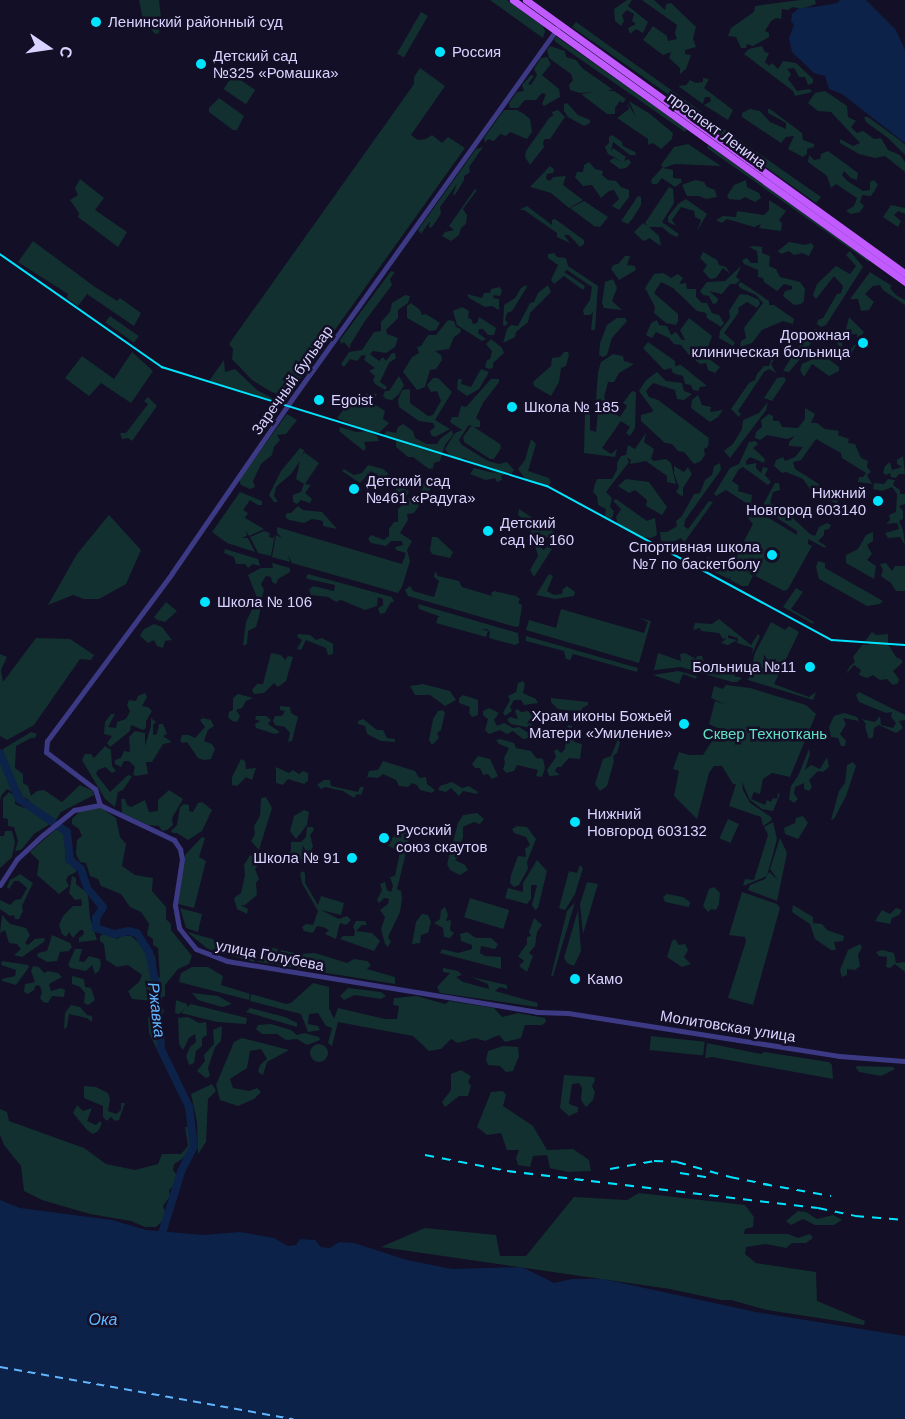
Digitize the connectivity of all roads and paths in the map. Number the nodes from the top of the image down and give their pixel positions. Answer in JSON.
{"nodes":[{"id":1,"x":513,"y":0,"type":"edge"},
{"id":2,"x":526,"y":0,"type":"edge"},
{"id":3,"x":558,"y":28,"type":"junction"},
{"id":4,"x":905,"y":273,"type":"edge"},
{"id":5,"x":905,"y":282,"type":"edge"},
{"id":6,"x":100,"y":805,"type":"junction"},
{"id":7,"x":0,"y":885,"type":"edge"},
{"id":8,"x":548,"y":1012,"type":"joint"},
{"id":9,"x":905,"y":1061,"type":"edge"}],
"edges":[{"from":1,"to":3,"type":"main road","name":"проспект Ленина"},
{"from":2,"to":3,"type":"main road","name":"проспект Ленина"},
{"from":3,"to":4,"type":"main road","name":"проспект Ленина"},
{"from":3,"to":5,"type":"main road","name":"проспект Ленина"},
{"from":3,"to":6,"type":"street","name":"Заречный бульвар"},
{"from":6,"to":7,"type":"street"},
{"from":6,"to":8,"type":"street","name":"улица Голубева"},
{"from":8,"to":9,"type":"street","name":"Молитовская улица"}]}
